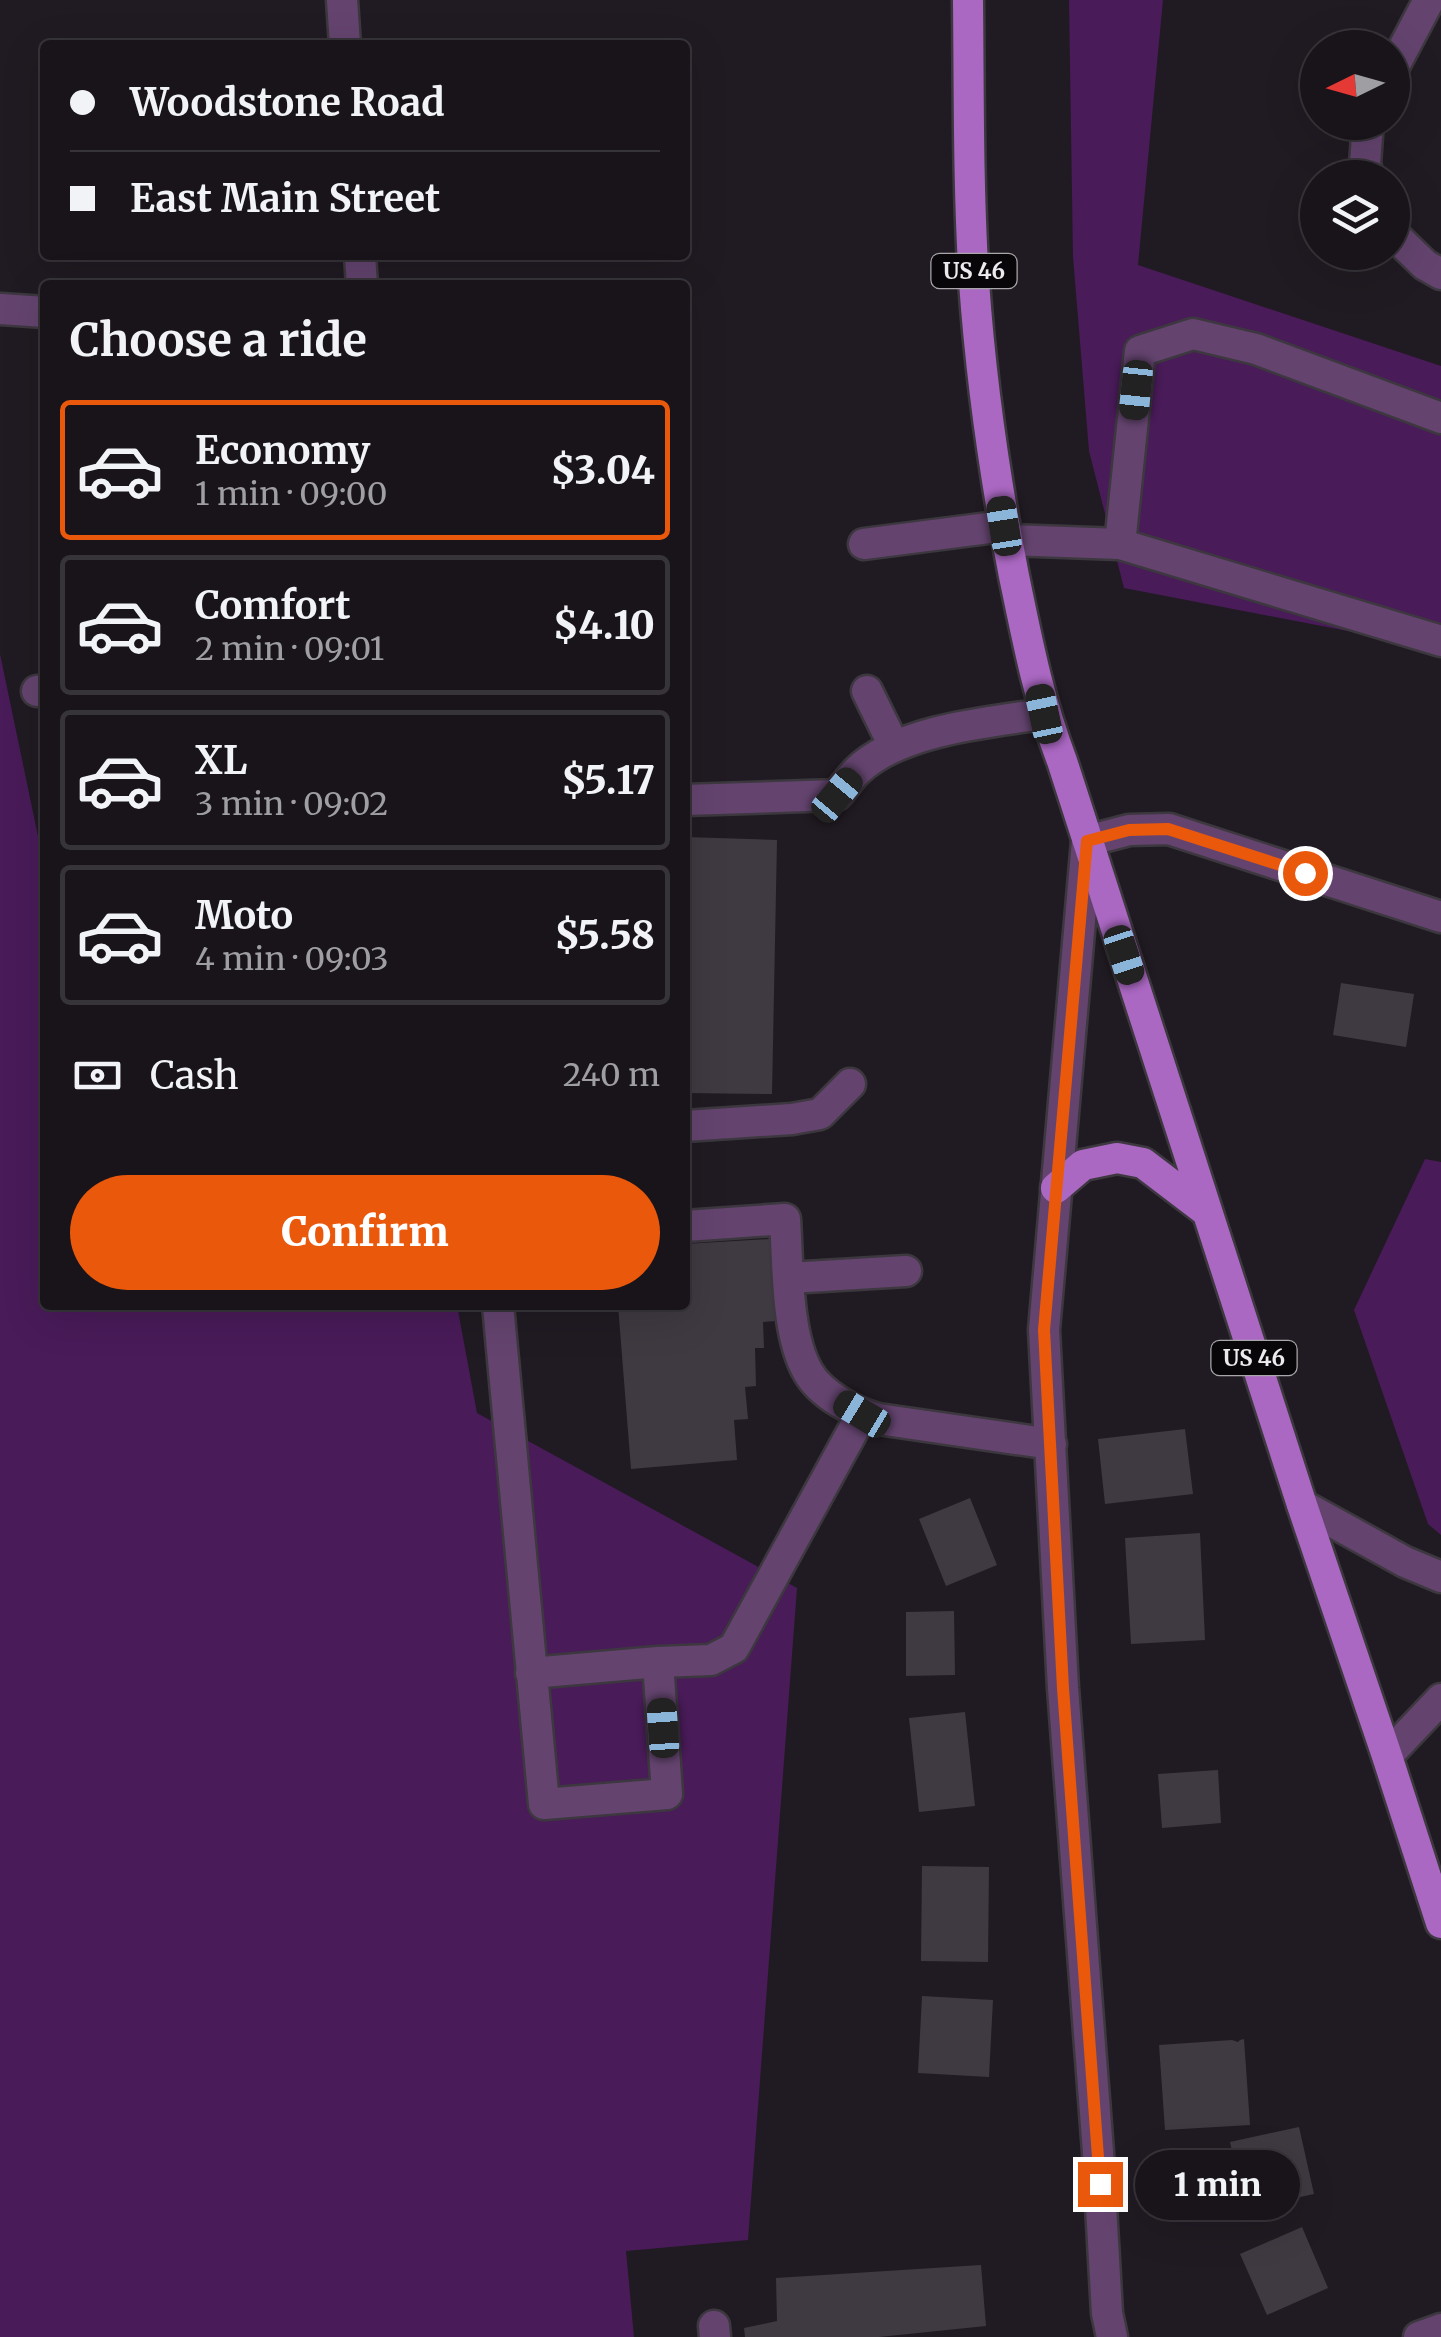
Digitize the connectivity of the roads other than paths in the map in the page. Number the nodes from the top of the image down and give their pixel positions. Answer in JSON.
{"nodes":[{"id":1,"x":342,"y":0,"type":"edge"},
{"id":2,"x":968,"y":0,"type":"edge"},
{"id":3,"x":1428,"y":0,"type":"edge"},
{"id":4,"x":1410,"y":35,"type":"edge"},
{"id":5,"x":345,"y":40,"type":"edge"},
{"id":6,"x":1410,"y":250,"type":"edge"},
{"id":7,"x":1441,"y":274,"type":"edge"},
{"id":8,"x":0,"y":309,"type":"edge"},
{"id":9,"x":40,"y":312,"type":"edge"},
{"id":10,"x":1441,"y":418,"type":"edge"},
{"id":11,"x":1006,"y":533,"type":"junction"},
{"id":12,"x":864,"y":544,"type":"dead end"},
{"id":13,"x":1120,"y":544,"type":"junction"},
{"id":14,"x":1441,"y":641,"type":"edge"},
{"id":15,"x":866,"y":691,"type":"dead end"},
{"id":16,"x":1044,"y":714,"type":"junction"},
{"id":17,"x":894,"y":746,"type":"junction"},
{"id":18,"x":690,"y":800,"type":"edge"},
{"id":19,"x":1087,"y":841,"type":"junction"},
{"id":20,"x":1441,"y":917,"type":"edge"},
{"id":21,"x":850,"y":1084,"type":"dead end"},
{"id":22,"x":690,"y":1126,"type":"edge"},
{"id":23,"x":1056,"y":1188,"type":"junction"},
{"id":24,"x":1206,"y":1211,"type":"junction"},
{"id":25,"x":690,"y":1226,"type":"edge"},
{"id":26,"x":906,"y":1271,"type":"dead end"},
{"id":27,"x":789,"y":1278,"type":"junction"},
{"id":28,"x":498,"y":1310,"type":"edge"},
{"id":29,"x":862,"y":1414,"type":"junction"},
{"id":30,"x":1050,"y":1444,"type":"junction"},
{"id":31,"x":1302,"y":1505,"type":"junction"},
{"id":32,"x":1441,"y":1577,"type":"edge"},
{"id":33,"x":658,"y":1662,"type":"junction"},
{"id":34,"x":532,"y":1673,"type":"junction"},
{"id":35,"x":1441,"y":1698,"type":"edge"},
{"id":36,"x":1387,"y":1756,"type":"junction"},
{"id":37,"x":1441,"y":1923,"type":"edge"},
{"id":38,"x":1441,"y":2330,"type":"edge"},
{"id":39,"x":1112,"y":2337,"type":"edge"},
{"id":40,"x":1420,"y":2337,"type":"edge"}],
"edges":[{"from":1,"to":5,"type":"street"},
{"from":2,"to":11,"type":"main road","number":"US 46"},
{"from":3,"to":4,"type":"street"},
{"from":6,"to":7,"type":"street"},
{"from":8,"to":9,"type":"street"},
{"from":10,"to":13,"type":"street"},
{"from":11,"to":12,"type":"street"},
{"from":11,"to":13,"type":"street"},
{"from":11,"to":16,"type":"main road","number":"US 46"},
{"from":13,"to":14,"type":"street"},
{"from":15,"to":17,"type":"street"},
{"from":16,"to":17,"type":"street"},
{"from":16,"to":19,"type":"main road","number":"US 46"},
{"from":17,"to":18,"type":"street"},
{"from":19,"to":20,"type":"street"},
{"from":19,"to":23,"type":"street"},
{"from":19,"to":24,"type":"main road","number":"US 46"},
{"from":21,"to":22,"type":"street"},
{"from":23,"to":24,"type":"main road"},
{"from":23,"to":30,"type":"street"},
{"from":24,"to":31,"type":"main road","number":"US 46"},
{"from":25,"to":27,"type":"street"},
{"from":26,"to":27,"type":"street"},
{"from":27,"to":29,"type":"street"},
{"from":28,"to":34,"type":"street"},
{"from":29,"to":30,"type":"street"},
{"from":29,"to":33,"type":"street"},
{"from":30,"to":39,"type":"street"},
{"from":31,"to":32,"type":"street"},
{"from":31,"to":36,"type":"main road","number":"US 46"},
{"from":33,"to":34,"type":"street"},
{"from":33,"to":34,"type":"street"},
{"from":35,"to":36,"type":"street"},
{"from":36,"to":37,"type":"main road","number":"US 46"},
{"from":38,"to":40,"type":"street"}]}
